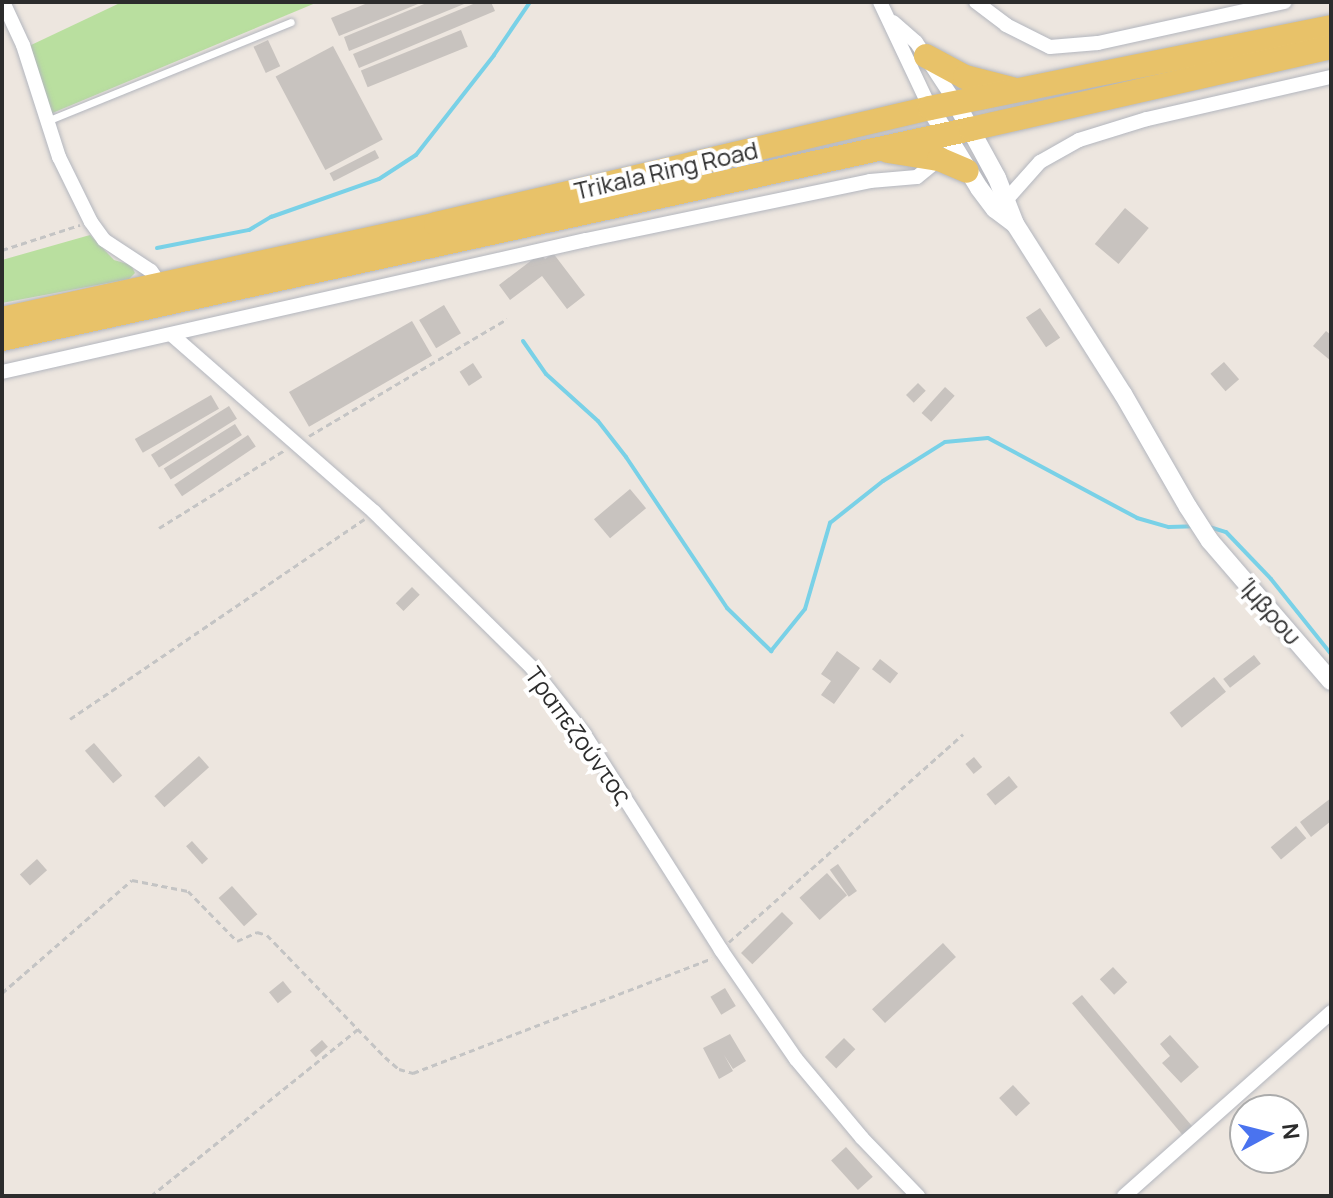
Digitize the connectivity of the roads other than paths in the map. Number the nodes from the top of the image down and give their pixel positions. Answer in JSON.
{"nodes":[{"id":1,"x":3,"y":2,"type":"edge"},
{"id":2,"x":976,"y":2,"type":"edge"},
{"id":3,"x":1285,"y":2,"type":"edge"},
{"id":4,"x":888,"y":8,"type":"edge"},
{"id":5,"x":291,"y":22,"type":"dead end"},
{"id":6,"x":1331,"y":27,"type":"edge"},
{"id":7,"x":1331,"y":47,"type":"edge"},
{"id":8,"x":926,"y":56,"type":"junction"},
{"id":9,"x":1331,"y":77,"type":"edge"},
{"id":10,"x":1022,"y":92,"type":"junction"},
{"id":11,"x":956,"y":103,"type":"junction"},
{"id":12,"x":930,"y":108,"type":"junction"},
{"id":13,"x":47,"y":121,"type":"junction"},
{"id":14,"x":971,"y":129,"type":"junction"},
{"id":15,"x":945,"y":133,"type":"junction"},
{"id":16,"x":873,"y":149,"type":"junction"},
{"id":17,"x":939,"y":159,"type":"junction"},
{"id":18,"x":967,"y":171,"type":"junction"},
{"id":19,"x":1007,"y":199,"type":"junction"},
{"id":20,"x":1015,"y":224,"type":"junction"},
{"id":21,"x":160,"y":284,"type":"junction"},
{"id":22,"x":2,"y":319,"type":"edge"},
{"id":23,"x":172,"y":335,"type":"junction"},
{"id":24,"x":2,"y":339,"type":"edge"},
{"id":25,"x":2,"y":372,"type":"edge"},
{"id":26,"x":1331,"y":681,"type":"edge"},
{"id":27,"x":1331,"y":1012,"type":"edge"},
{"id":28,"x":918,"y":1196,"type":"edge"},
{"id":29,"x":1124,"y":1196,"type":"edge"}],
"edges":[{"from":1,"to":13,"type":"street"},
{"from":2,"to":3,"type":"street"},
{"from":4,"to":8,"type":"street"},
{"from":4,"to":12,"type":"street"},
{"from":5,"to":13,"type":"lane"},
{"from":6,"to":10,"type":"main road","name":"Trikala Ring Road"},
{"from":7,"to":14,"type":"main road","name":"Trikala Ring Road"},
{"from":8,"to":10,"type":"main road"},
{"from":8,"to":11,"type":"street"},
{"from":9,"to":19,"type":"street"},
{"from":10,"to":11,"type":"main road","name":"Trikala Ring Road"},
{"from":11,"to":12,"type":"main road","name":"Trikala Ring Road"},
{"from":11,"to":14,"type":"street"},
{"from":12,"to":15,"type":"street"},
{"from":12,"to":21,"type":"main road","name":"Trikala Ring Road"},
{"from":13,"to":21,"type":"street"},
{"from":14,"to":15,"type":"main road","name":"Trikala Ring Road"},
{"from":14,"to":19,"type":"street"},
{"from":15,"to":16,"type":"main road","name":"Trikala Ring Road"},
{"from":15,"to":18,"type":"street"},
{"from":16,"to":17,"type":"main road"},
{"from":16,"to":24,"type":"main road","name":"Trikala Ring Road"},
{"from":17,"to":18,"type":"main road"},
{"from":17,"to":23,"type":"street"},
{"from":18,"to":20,"type":"street"},
{"from":19,"to":20,"type":"street"},
{"from":20,"to":26,"type":"street","name":"Ίμβρου"},
{"from":21,"to":22,"type":"main road","name":"Trikala Ring Road"},
{"from":23,"to":25,"type":"street"},
{"from":23,"to":28,"type":"street","name":"Τραπεζούντος"},
{"from":27,"to":29,"type":"street"}]}
